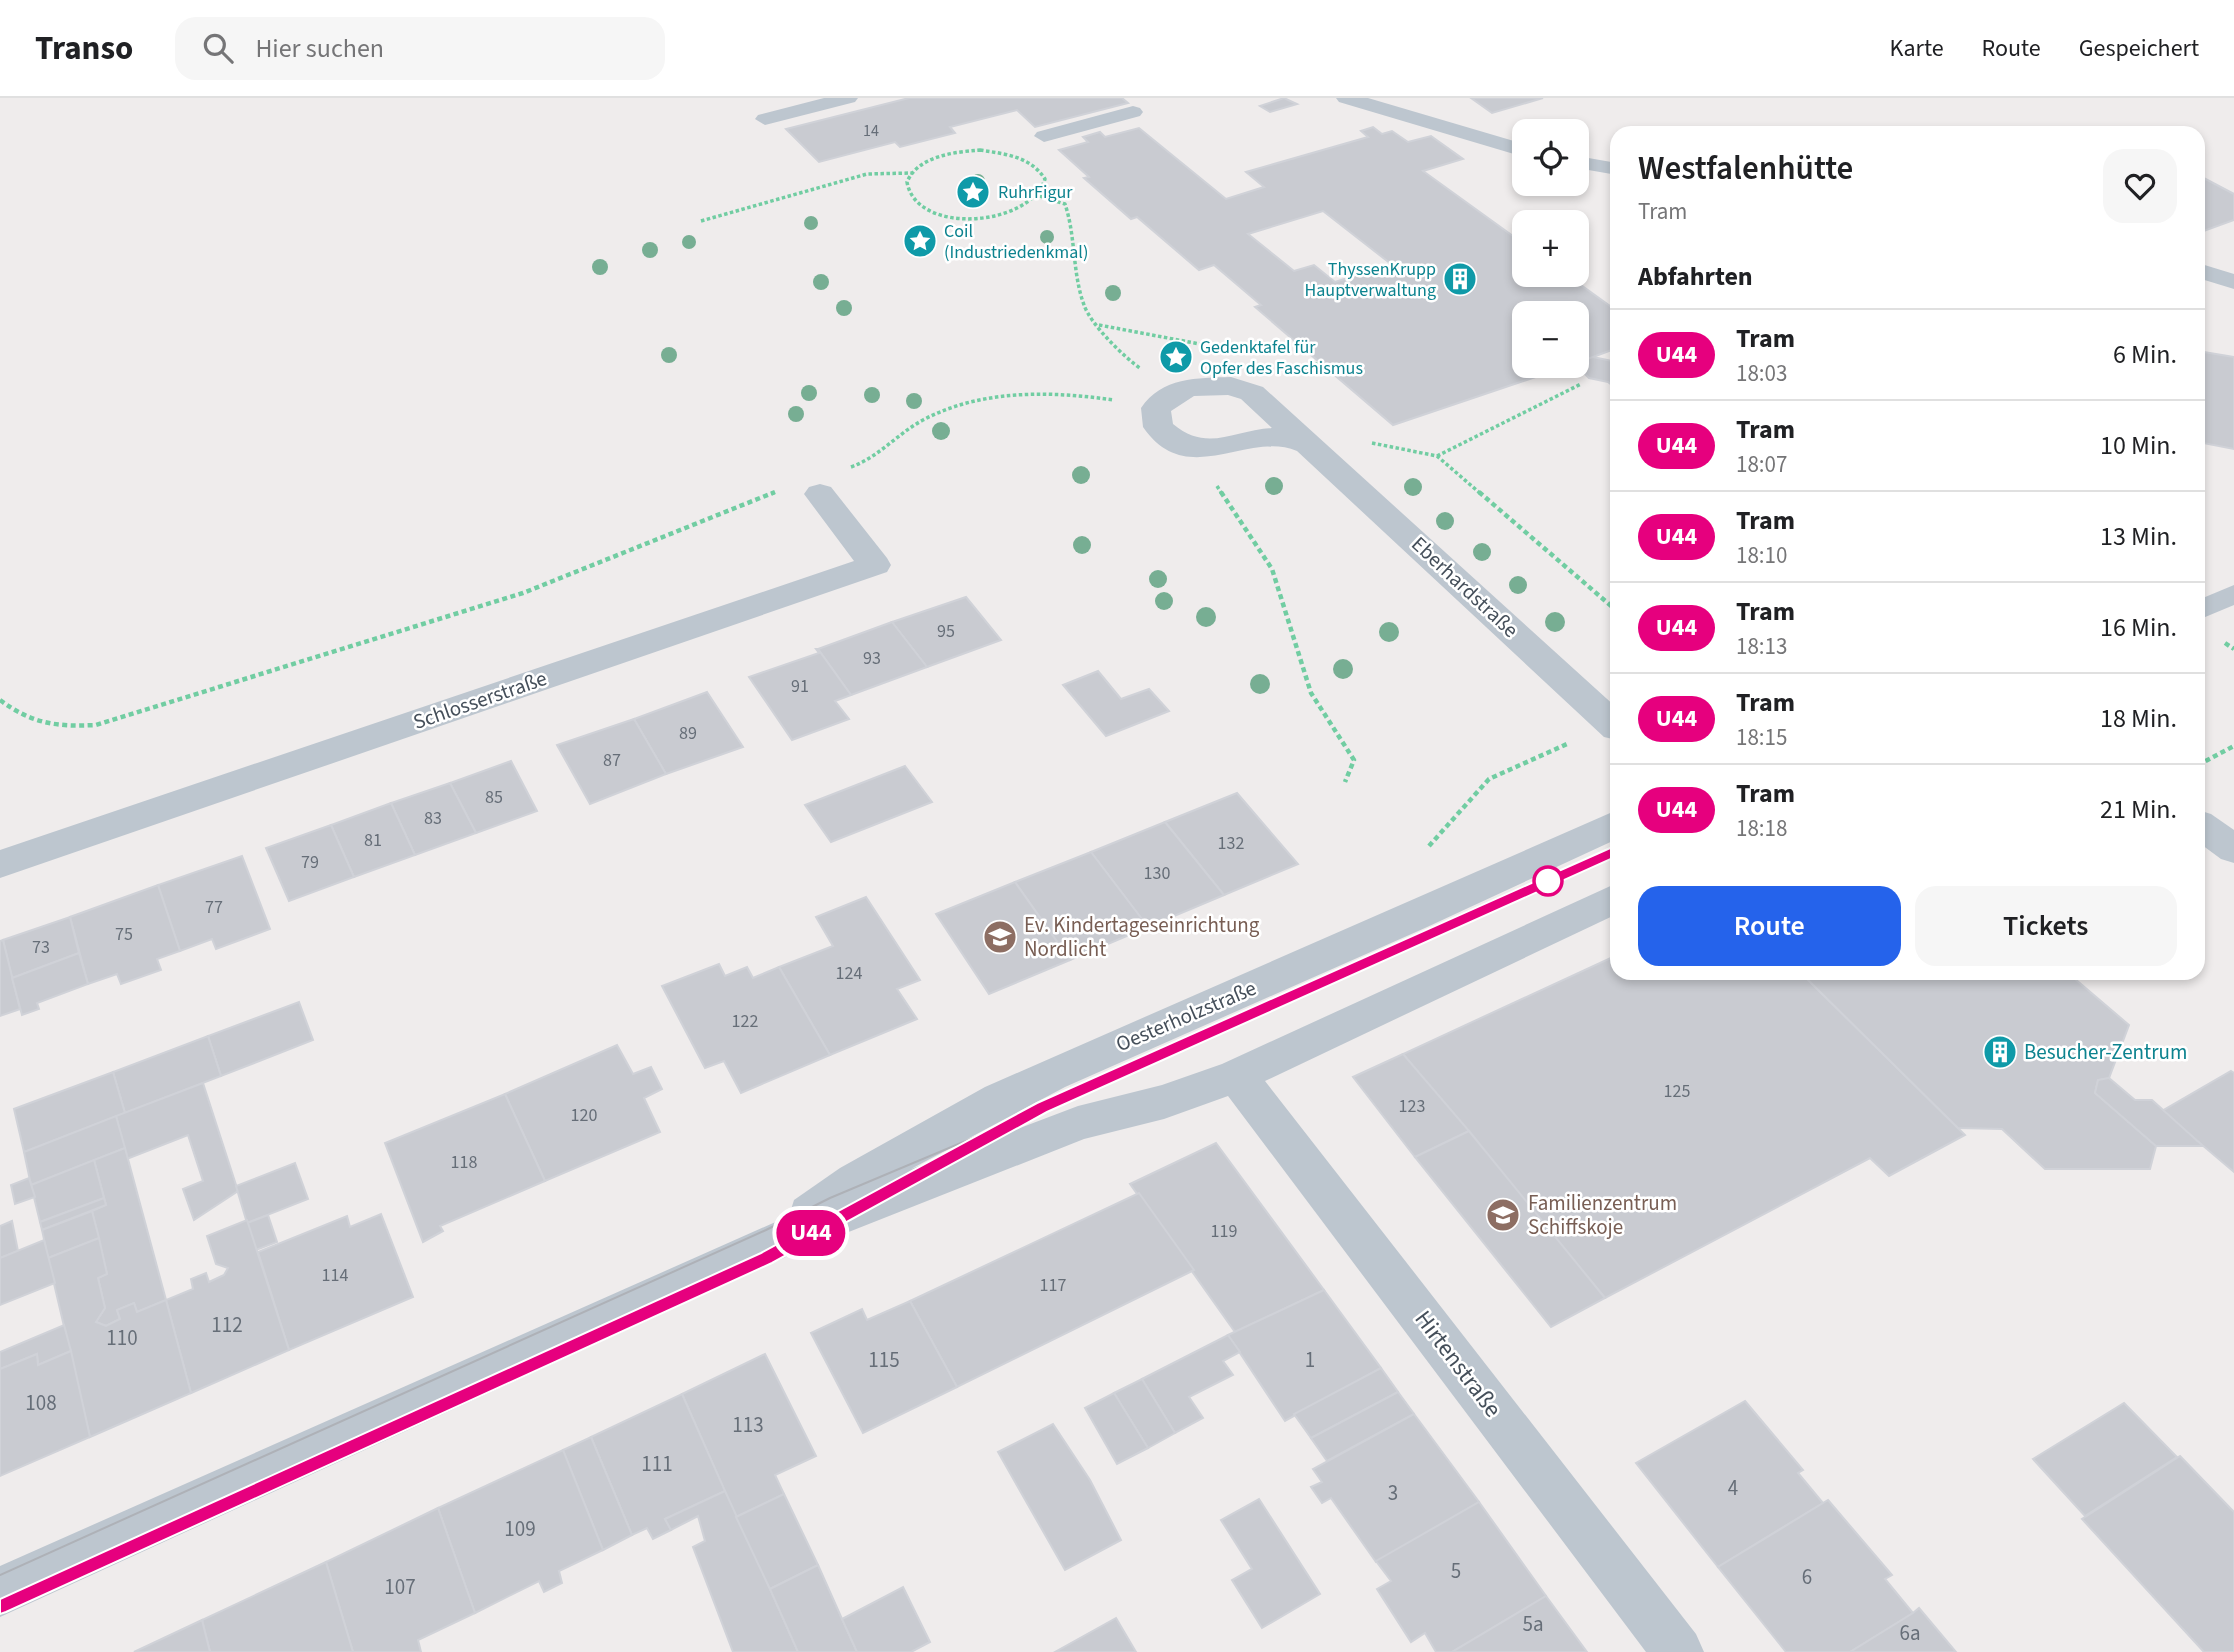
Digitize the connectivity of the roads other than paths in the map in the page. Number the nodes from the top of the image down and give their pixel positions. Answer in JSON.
{"nodes":[{"id":1,"x":848,"y":98,"type":"edge"},
{"id":2,"x":1346,"y":98,"type":"edge"},
{"id":3,"x":1133,"y":112,"type":"dead end"},
{"id":4,"x":765,"y":119,"type":"dead end"},
{"id":5,"x":1044,"y":135,"type":"dead end"},
{"id":6,"x":1512,"y":147,"type":"edge"},
{"id":7,"x":1589,"y":164,"type":"edge"},
{"id":8,"x":1610,"y":168,"type":"edge"},
{"id":9,"x":2205,"y":273,"type":"edge"},
{"id":10,"x":2234,"y":282,"type":"edge"},
{"id":11,"x":1312,"y":446,"type":"junction"},
{"id":12,"x":820,"y":494,"type":"dead end"},
{"id":13,"x":2234,"y":594,"type":"edge"},
{"id":14,"x":2205,"y":608,"type":"edge"},
{"id":15,"x":1610,"y":721,"type":"edge"},
{"id":16,"x":1610,"y":826,"type":"edge"},
{"id":17,"x":2205,"y":828,"type":"edge"},
{"id":18,"x":2234,"y":849,"type":"edge"},
{"id":19,"x":0,"y":864,"type":"edge"},
{"id":20,"x":1610,"y":900,"type":"edge"},
{"id":21,"x":1237,"y":1076,"type":"junction"},
{"id":22,"x":772,"y":1242,"type":"junction"},
{"id":23,"x":0,"y":1592,"type":"edge"},
{"id":24,"x":1678,"y":1652,"type":"edge"}],
"edges":[{"from":1,"to":4,"type":"lane"},
{"from":2,"to":6,"type":"lane"},
{"from":3,"to":5,"type":"lane"},
{"from":7,"to":8,"type":"lane"},
{"from":9,"to":10,"type":"lane"},
{"from":11,"to":11,"type":"street","name":"Eberhardstraße"},
{"from":11,"to":15,"type":"street","name":"Eberhardstraße"},
{"from":12,"to":19,"type":"street","name":"Schlosserstraße"},
{"from":13,"to":14,"type":"lane"},
{"from":16,"to":22,"type":"street","name":"Oesterholzstraße"},
{"from":17,"to":18,"type":"street"},
{"from":20,"to":21,"type":"street","name":"Oesterholzstraße"},
{"from":21,"to":22,"type":"street","name":"Oesterholzstraße"},
{"from":21,"to":24,"type":"street","name":"Hirtenstraße"},
{"from":22,"to":23,"type":"street","name":"Oesterholzstraße"}]}
